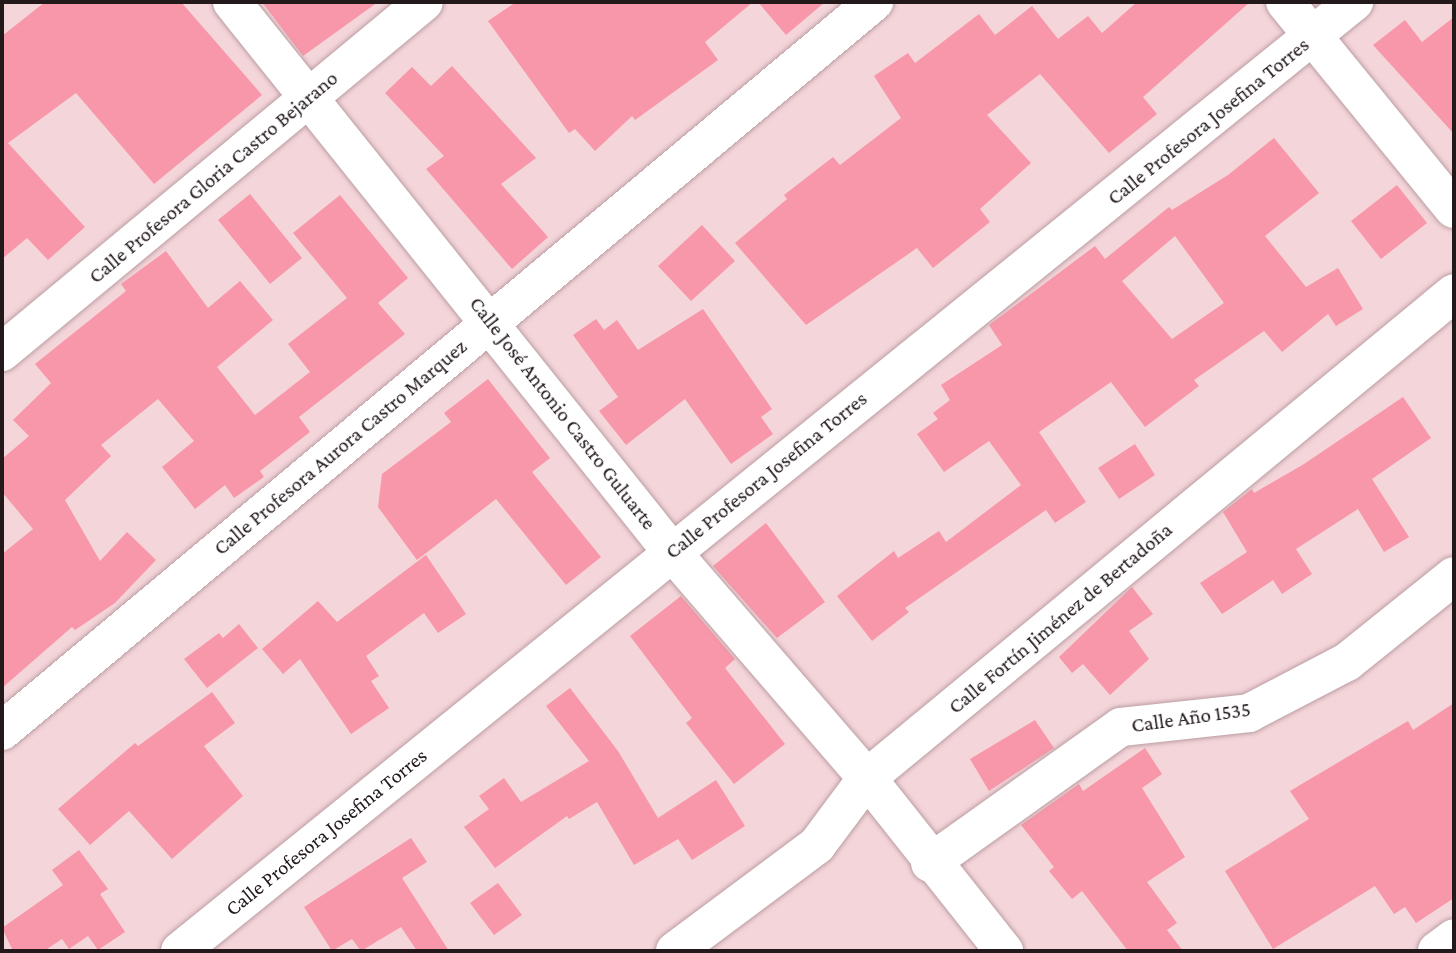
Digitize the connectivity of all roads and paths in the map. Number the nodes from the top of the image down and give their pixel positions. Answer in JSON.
{"nodes":[{"id":1,"x":232,"y":2,"type":"edge"},
{"id":2,"x":424,"y":2,"type":"edge"},
{"id":3,"x":874,"y":2,"type":"edge"},
{"id":4,"x":1285,"y":2,"type":"edge"},
{"id":5,"x":1354,"y":2,"type":"edge"},
{"id":6,"x":1313,"y":37,"type":"junction"},
{"id":7,"x":310,"y":96,"type":"junction"},
{"id":8,"x":1454,"y":209,"type":"edge"},
{"id":9,"x":1454,"y":293,"type":"edge"},
{"id":10,"x":489,"y":321,"type":"junction"},
{"id":11,"x":2,"y":352,"type":"edge"},
{"id":12,"x":671,"y":551,"type":"junction"},
{"id":13,"x":1454,"y":576,"type":"edge"},
{"id":14,"x":2,"y":731,"type":"edge"},
{"id":15,"x":867,"y":778,"type":"junction"},
{"id":16,"x":930,"y":863,"type":"junction"},
{"id":17,"x":1454,"y":938,"type":"edge"},
{"id":18,"x":180,"y":951,"type":"edge"},
{"id":19,"x":675,"y":951,"type":"edge"},
{"id":20,"x":1004,"y":951,"type":"edge"},
{"id":21,"x":1437,"y":951,"type":"edge"}],
"edges":[{"from":1,"to":7,"type":"street","name":"Calle José Antonio Castro Guluarte"},
{"from":2,"to":7,"type":"street","name":"Calle Profesora Gloria Castro Bejarano"},
{"from":3,"to":10,"type":"street","name":"Calle Profesora Aurora Castro Marquez"},
{"from":4,"to":6,"type":"street"},
{"from":5,"to":6,"type":"street","name":"Calle Profesora Josefina Torres"},
{"from":6,"to":8,"type":"street"},
{"from":6,"to":12,"type":"street","name":"Calle Profesora Josefina Torres"},
{"from":7,"to":10,"type":"street","name":"Calle José Antonio Castro Guluarte"},
{"from":7,"to":11,"type":"street","name":"Calle Profesora Gloria Castro Bejarano"},
{"from":9,"to":15,"type":"street","name":"Calle Fortín Jiménez de Bertadoña"},
{"from":10,"to":12,"type":"street","name":"Calle José Antonio Castro Guluarte"},
{"from":10,"to":14,"type":"street","name":"Calle Profesora Aurora Castro Marquez"},
{"from":12,"to":15,"type":"street","name":"Calle José Antonio Castro Guluarte"},
{"from":12,"to":18,"type":"street","name":"Calle Profesora Josefina Torres"},
{"from":13,"to":16,"type":"street","name":"Calle Año 1535"},
{"from":15,"to":16,"type":"street","name":"Calle José Antonio Castro Guluarte"},
{"from":15,"to":19,"type":"street","name":"Calle Fortín Jiménez de Bertadoña"},
{"from":16,"to":20,"type":"street","name":"Calle José Antonio Castro Guluarte"},
{"from":17,"to":21,"type":"street"}]}
